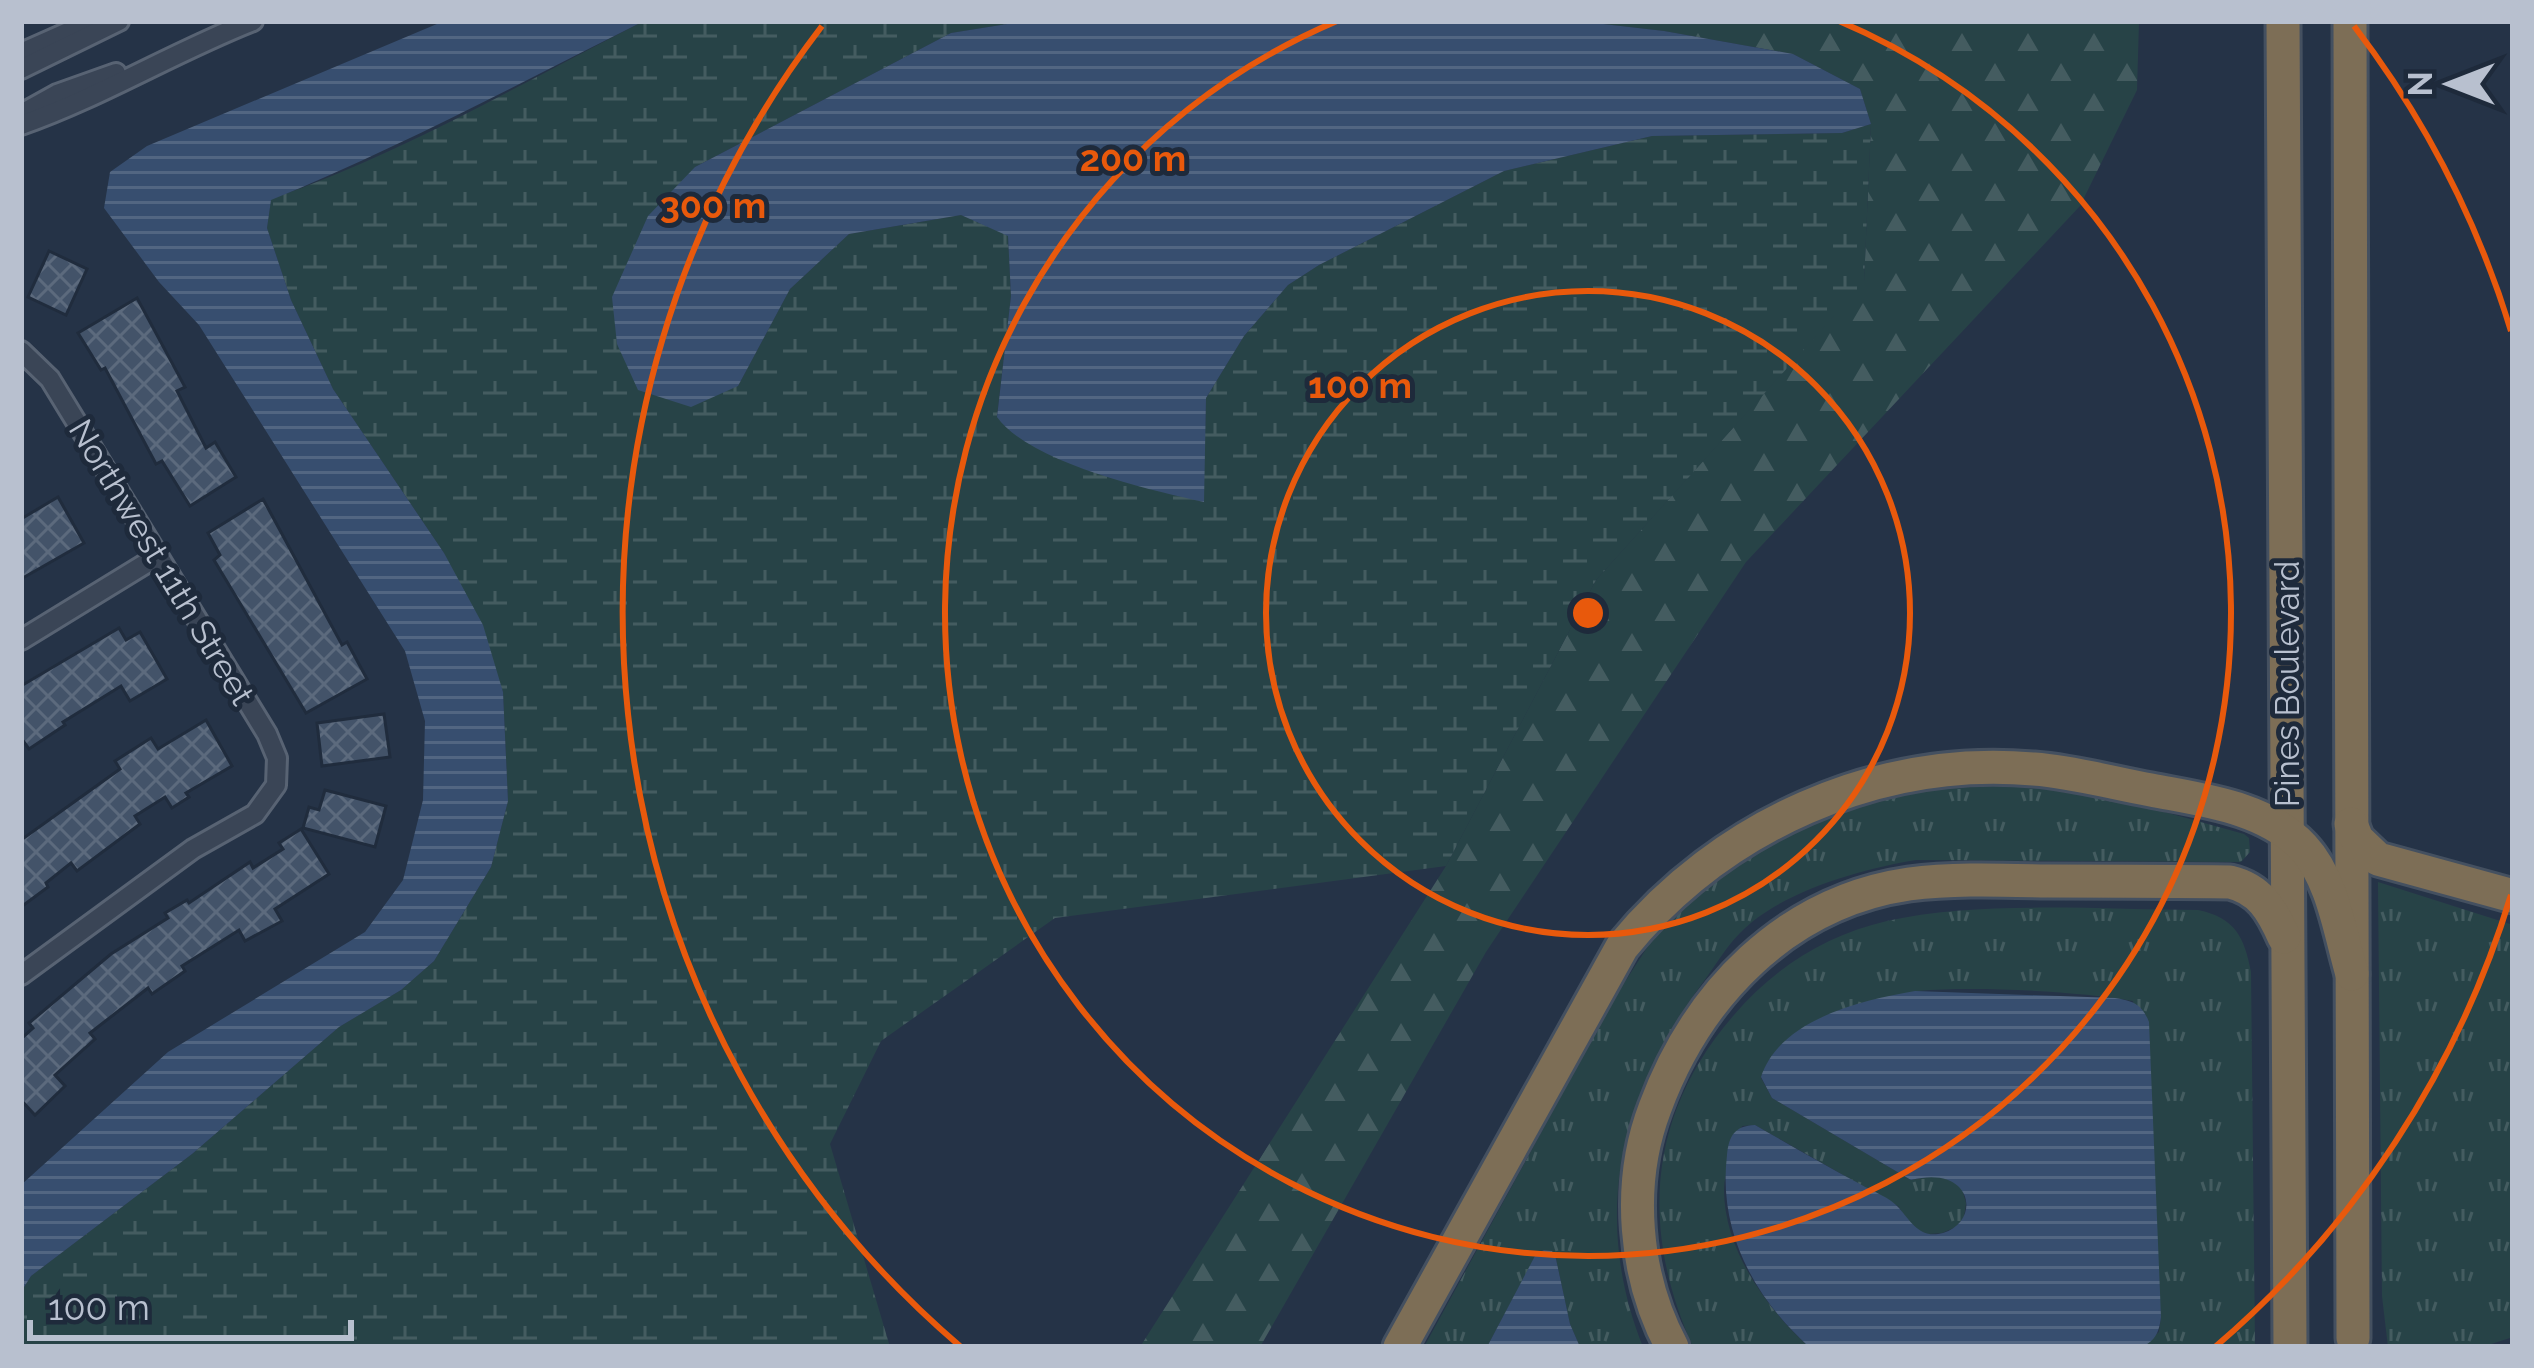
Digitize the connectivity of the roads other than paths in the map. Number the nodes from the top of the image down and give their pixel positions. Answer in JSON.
{"nodes":[{"id":1,"x":93,"y":21,"type":"edge"},
{"id":2,"x":119,"y":21,"type":"edge"},
{"id":3,"x":254,"y":21,"type":"edge"},
{"id":4,"x":2283,"y":21,"type":"edge"},
{"id":5,"x":2350,"y":21,"type":"edge"},
{"id":6,"x":194,"y":44,"type":"junction"},
{"id":7,"x":73,"y":47,"type":"junction"},
{"id":8,"x":21,"y":53,"type":"edge"},
{"id":9,"x":21,"y":69,"type":"edge"},
{"id":10,"x":87,"y":83,"type":"junction"},
{"id":11,"x":21,"y":114,"type":"edge"},
{"id":12,"x":21,"y":125,"type":"edge"},
{"id":13,"x":21,"y":351,"type":"edge"},
{"id":14,"x":158,"y":556,"type":"junction"},
{"id":15,"x":21,"y":640,"type":"edge"},
{"id":16,"x":2351,"y":824,"type":"junction"},
{"id":17,"x":2288,"y":835,"type":"junction"},
{"id":18,"x":2513,"y":896,"type":"edge"},
{"id":19,"x":2285,"y":938,"type":"junction"},
{"id":20,"x":2352,"y":974,"type":"junction"},
{"id":21,"x":21,"y":975,"type":"edge"},
{"id":22,"x":2353,"y":1338,"type":"dead end"},
{"id":23,"x":1400,"y":1347,"type":"edge"},
{"id":24,"x":1672,"y":1347,"type":"edge"},
{"id":25,"x":2290,"y":1347,"type":"edge"}],
"edges":[{"from":1,"to":8,"type":"street"},
{"from":2,"to":7,"type":"street"},
{"from":3,"to":6,"type":"street"},
{"from":4,"to":17,"type":"highway","name":"Pines Boulevard"},
{"from":5,"to":16,"type":"highway","name":"Pines Boulevard"},
{"from":6,"to":10,"type":"street"},
{"from":6,"to":12,"type":"street"},
{"from":7,"to":9,"type":"street"},
{"from":7,"to":10,"type":"street"},
{"from":10,"to":11,"type":"street"},
{"from":13,"to":14,"type":"street","name":"Northwest 11th Street"},
{"from":14,"to":15,"type":"street"},
{"from":14,"to":21,"type":"street","name":"Northwest 11th Street"},
{"from":16,"to":18,"type":"highway"},
{"from":16,"to":20,"type":"highway","name":"Pines Boulevard"},
{"from":17,"to":19,"type":"highway","name":"Pines Boulevard"},
{"from":17,"to":20,"type":"highway"},
{"from":17,"to":23,"type":"highway"},
{"from":19,"to":24,"type":"highway"},
{"from":19,"to":25,"type":"highway","name":"Pines Boulevard"},
{"from":20,"to":22,"type":"highway","name":"Pines Boulevard"}]}
